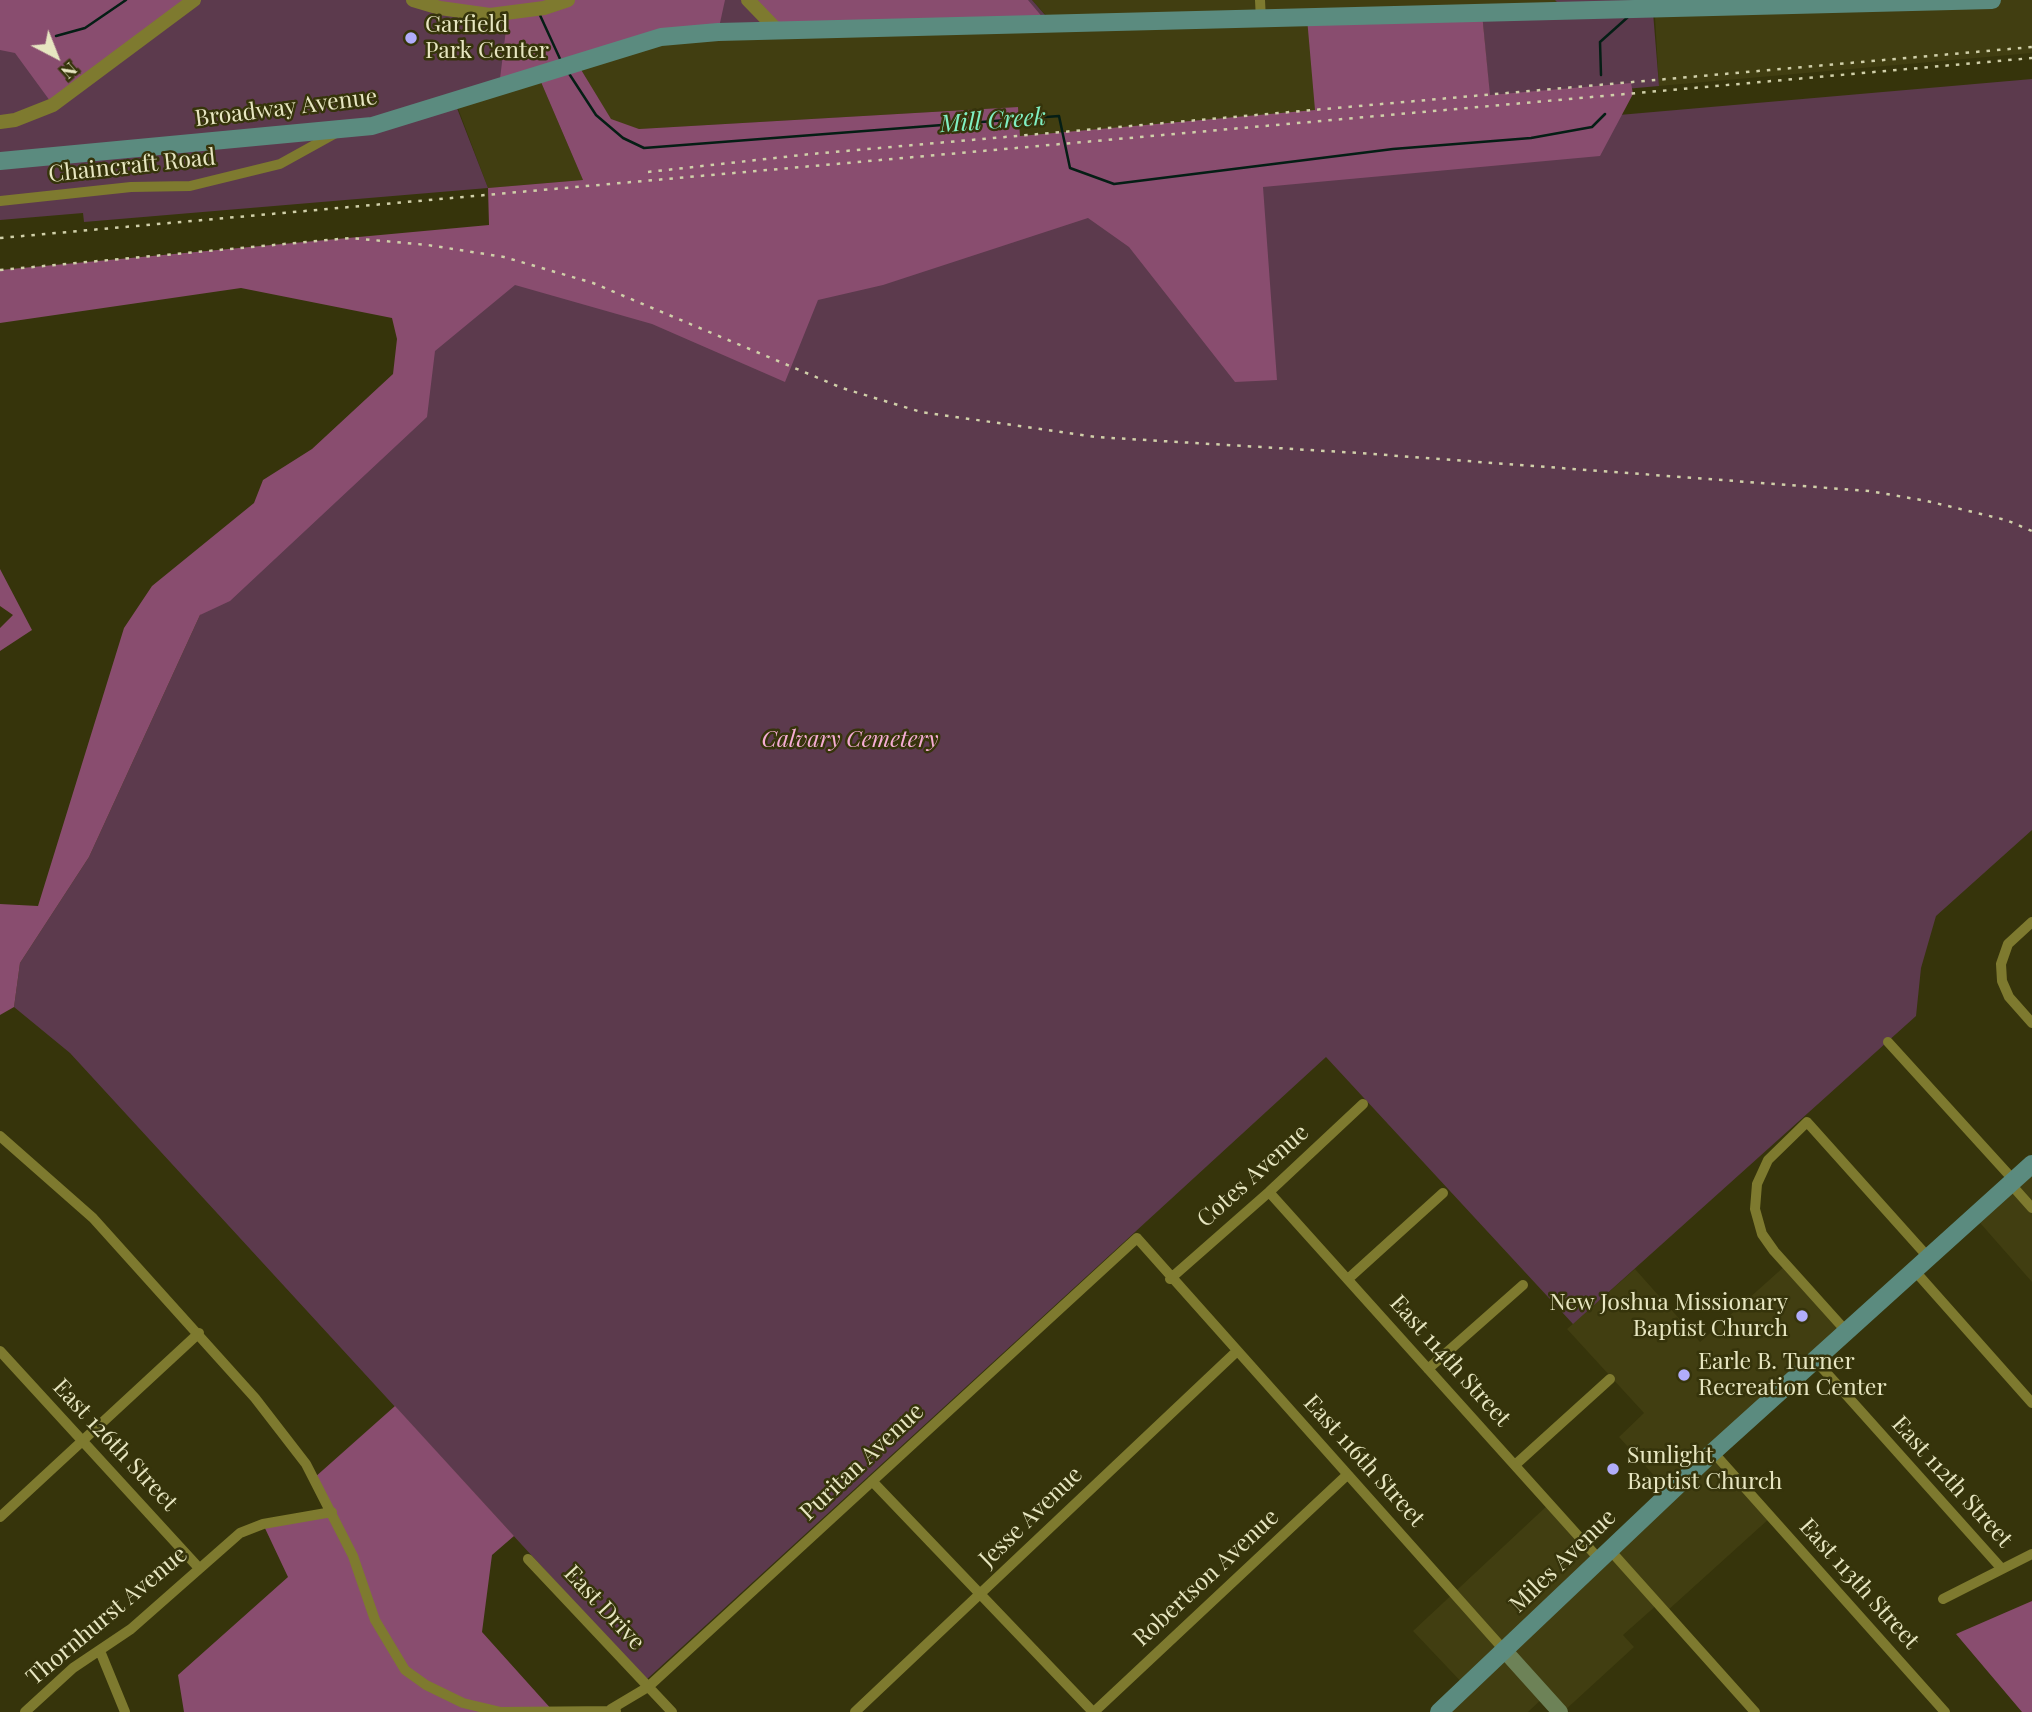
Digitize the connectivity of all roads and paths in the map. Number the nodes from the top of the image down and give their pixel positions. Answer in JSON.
{"nodes":[{"id":1,"x":194,"y":0,"type":"edge"},
{"id":2,"x":413,"y":0,"type":"edge"},
{"id":3,"x":568,"y":0,"type":"edge"},
{"id":4,"x":748,"y":0,"type":"edge"},
{"id":5,"x":1260,"y":0,"type":"edge"},
{"id":6,"x":1992,"y":0,"type":"edge"},
{"id":7,"x":1261,"y":20,"type":"junction"},
{"id":8,"x":778,"y":31,"type":"junction"},
{"id":9,"x":0,"y":122,"type":"edge"},
{"id":10,"x":341,"y":130,"type":"junction"},
{"id":11,"x":0,"y":161,"type":"edge"},
{"id":12,"x":0,"y":201,"type":"edge"},
{"id":13,"x":2032,"y":922,"type":"edge"},
{"id":14,"x":2032,"y":1023,"type":"edge"},
{"id":15,"x":1888,"y":1042,"type":"dead end"},
{"id":16,"x":1363,"y":1104,"type":"dead end"},
{"id":17,"x":0,"y":1136,"type":"edge"},
{"id":18,"x":2032,"y":1164,"type":"edge"},
{"id":19,"x":2012,"y":1181,"type":"junction"},
{"id":20,"x":1269,"y":1192,"type":"junction"},
{"id":21,"x":1443,"y":1194,"type":"dead end"},
{"id":22,"x":2032,"y":1208,"type":"edge"},
{"id":23,"x":1137,"y":1238,"type":"joint"},
{"id":24,"x":1928,"y":1257,"type":"junction"},
{"id":25,"x":1914,"y":1270,"type":"junction"},
{"id":26,"x":1170,"y":1279,"type":"junction"},
{"id":27,"x":1348,"y":1279,"type":"junction"},
{"id":28,"x":1523,"y":1285,"type":"dead end"},
{"id":29,"x":1846,"y":1331,"type":"junction"},
{"id":30,"x":199,"y":1334,"type":"junction"},
{"id":31,"x":0,"y":1351,"type":"edge"},
{"id":32,"x":1236,"y":1352,"type":"junction"},
{"id":33,"x":1815,"y":1360,"type":"junction"},
{"id":34,"x":1428,"y":1369,"type":"junction"},
{"id":35,"x":1610,"y":1379,"type":"dead end"},
{"id":36,"x":2032,"y":1403,"type":"edge"},
{"id":37,"x":83,"y":1441,"type":"junction"},
{"id":38,"x":1713,"y":1452,"type":"junction"},
{"id":39,"x":1515,"y":1465,"type":"junction"},
{"id":40,"x":1347,"y":1475,"type":"junction"},
{"id":41,"x":872,"y":1482,"type":"junction"},
{"id":42,"x":332,"y":1512,"type":"junction"},
{"id":43,"x":0,"y":1517,"type":"edge"},
{"id":44,"x":1604,"y":1554,"type":"junction"},
{"id":45,"x":2032,"y":1554,"type":"edge"},
{"id":46,"x":528,"y":1559,"type":"dead end"},
{"id":47,"x":198,"y":1567,"type":"junction"},
{"id":48,"x":2002,"y":1569,"type":"junction"},
{"id":49,"x":982,"y":1594,"type":"junction"},
{"id":50,"x":1943,"y":1599,"type":"dead end"},
{"id":51,"x":100,"y":1651,"type":"junction"},
{"id":52,"x":1505,"y":1651,"type":"junction"},
{"id":53,"x":648,"y":1687,"type":"junction"},
{"id":54,"x":615,"y":1711,"type":"edge"},
{"id":55,"x":25,"y":1712,"type":"edge"},
{"id":56,"x":125,"y":1712,"type":"edge"},
{"id":57,"x":672,"y":1712,"type":"edge"},
{"id":58,"x":855,"y":1712,"type":"edge"},
{"id":59,"x":1093,"y":1712,"type":"edge"},
{"id":60,"x":1439,"y":1712,"type":"edge"},
{"id":61,"x":1560,"y":1712,"type":"edge"},
{"id":62,"x":1755,"y":1712,"type":"edge"},
{"id":63,"x":1945,"y":1712,"type":"edge"}],
"edges":[{"from":1,"to":9,"type":"street"},
{"from":2,"to":3,"type":"street"},
{"from":4,"to":8,"type":"street"},
{"from":5,"to":7,"type":"street"},
{"from":6,"to":7,"type":"main road","name":"Broadway Avenue"},
{"from":7,"to":8,"type":"main road","name":"Broadway Avenue"},
{"from":8,"to":10,"type":"main road","name":"Broadway Avenue"},
{"from":10,"to":11,"type":"main road","name":"Broadway Avenue"},
{"from":10,"to":12,"type":"street","name":"Chaincraft Road"},
{"from":13,"to":14,"type":"street"},
{"from":15,"to":19,"type":"street"},
{"from":16,"to":20,"type":"street","name":"Cotes Avenue"},
{"from":17,"to":30,"type":"street"},
{"from":18,"to":19,"type":"main road","name":"Miles Avenue"},
{"from":19,"to":22,"type":"street"},
{"from":19,"to":24,"type":"main road","name":"Miles Avenue"},
{"from":20,"to":26,"type":"street","name":"Cotes Avenue"},
{"from":20,"to":27,"type":"street","name":"East 114th Street"},
{"from":21,"to":27,"type":"street"},
{"from":23,"to":26,"type":"street","name":"East 116th Street"},
{"from":23,"to":41,"type":"street","name":"Puritan Avenue"},
{"from":24,"to":25,"type":"main road","name":"Miles Avenue"},
{"from":24,"to":29,"type":"street"},
{"from":25,"to":29,"type":"main road","name":"Miles Avenue"},
{"from":25,"to":36,"type":"street"},
{"from":26,"to":32,"type":"street","name":"East 116th Street"},
{"from":27,"to":34,"type":"street","name":"East 114th Street"},
{"from":28,"to":34,"type":"street"},
{"from":29,"to":33,"type":"main road","name":"Miles Avenue"},
{"from":30,"to":37,"type":"street"},
{"from":30,"to":42,"type":"street"},
{"from":31,"to":37,"type":"street","name":"East 126th Street"},
{"from":32,"to":40,"type":"street","name":"East 116th Street"},
{"from":32,"to":49,"type":"street","name":"Jesse Avenue"},
{"from":33,"to":38,"type":"main road","name":"Miles Avenue"},
{"from":33,"to":48,"type":"street","name":"East 112th Street"},
{"from":34,"to":39,"type":"street","name":"East 114th Street"},
{"from":35,"to":39,"type":"street"},
{"from":37,"to":43,"type":"street"},
{"from":37,"to":47,"type":"street","name":"East 126th Street"},
{"from":38,"to":44,"type":"main road","name":"Miles Avenue"},
{"from":38,"to":63,"type":"street","name":"East 113th Street"},
{"from":39,"to":44,"type":"street","name":"East 114th Street"},
{"from":40,"to":52,"type":"street","name":"East 116th Street"},
{"from":40,"to":59,"type":"street","name":"Robertson Avenue"},
{"from":41,"to":49,"type":"street"},
{"from":41,"to":53,"type":"street","name":"Puritan Avenue"},
{"from":42,"to":47,"type":"street","name":"Thornhurst Avenue"},
{"from":42,"to":54,"type":"street"},
{"from":44,"to":52,"type":"main road","name":"Miles Avenue"},
{"from":44,"to":62,"type":"street","name":"East 114th Street"},
{"from":45,"to":48,"type":"street"},
{"from":46,"to":53,"type":"street","name":"East Drive"},
{"from":47,"to":51,"type":"street","name":"Thornhurst Avenue"},
{"from":48,"to":50,"type":"street"},
{"from":49,"to":58,"type":"street","name":"Jesse Avenue"},
{"from":49,"to":59,"type":"street"},
{"from":51,"to":55,"type":"street","name":"Thornhurst Avenue"},
{"from":51,"to":56,"type":"street"},
{"from":52,"to":60,"type":"main road","name":"Miles Avenue"},
{"from":52,"to":61,"type":"main road","name":"East 116th Street"},
{"from":53,"to":54,"type":"street","name":"Puritan Avenue"},
{"from":53,"to":57,"type":"street","name":"East Drive"}]}
